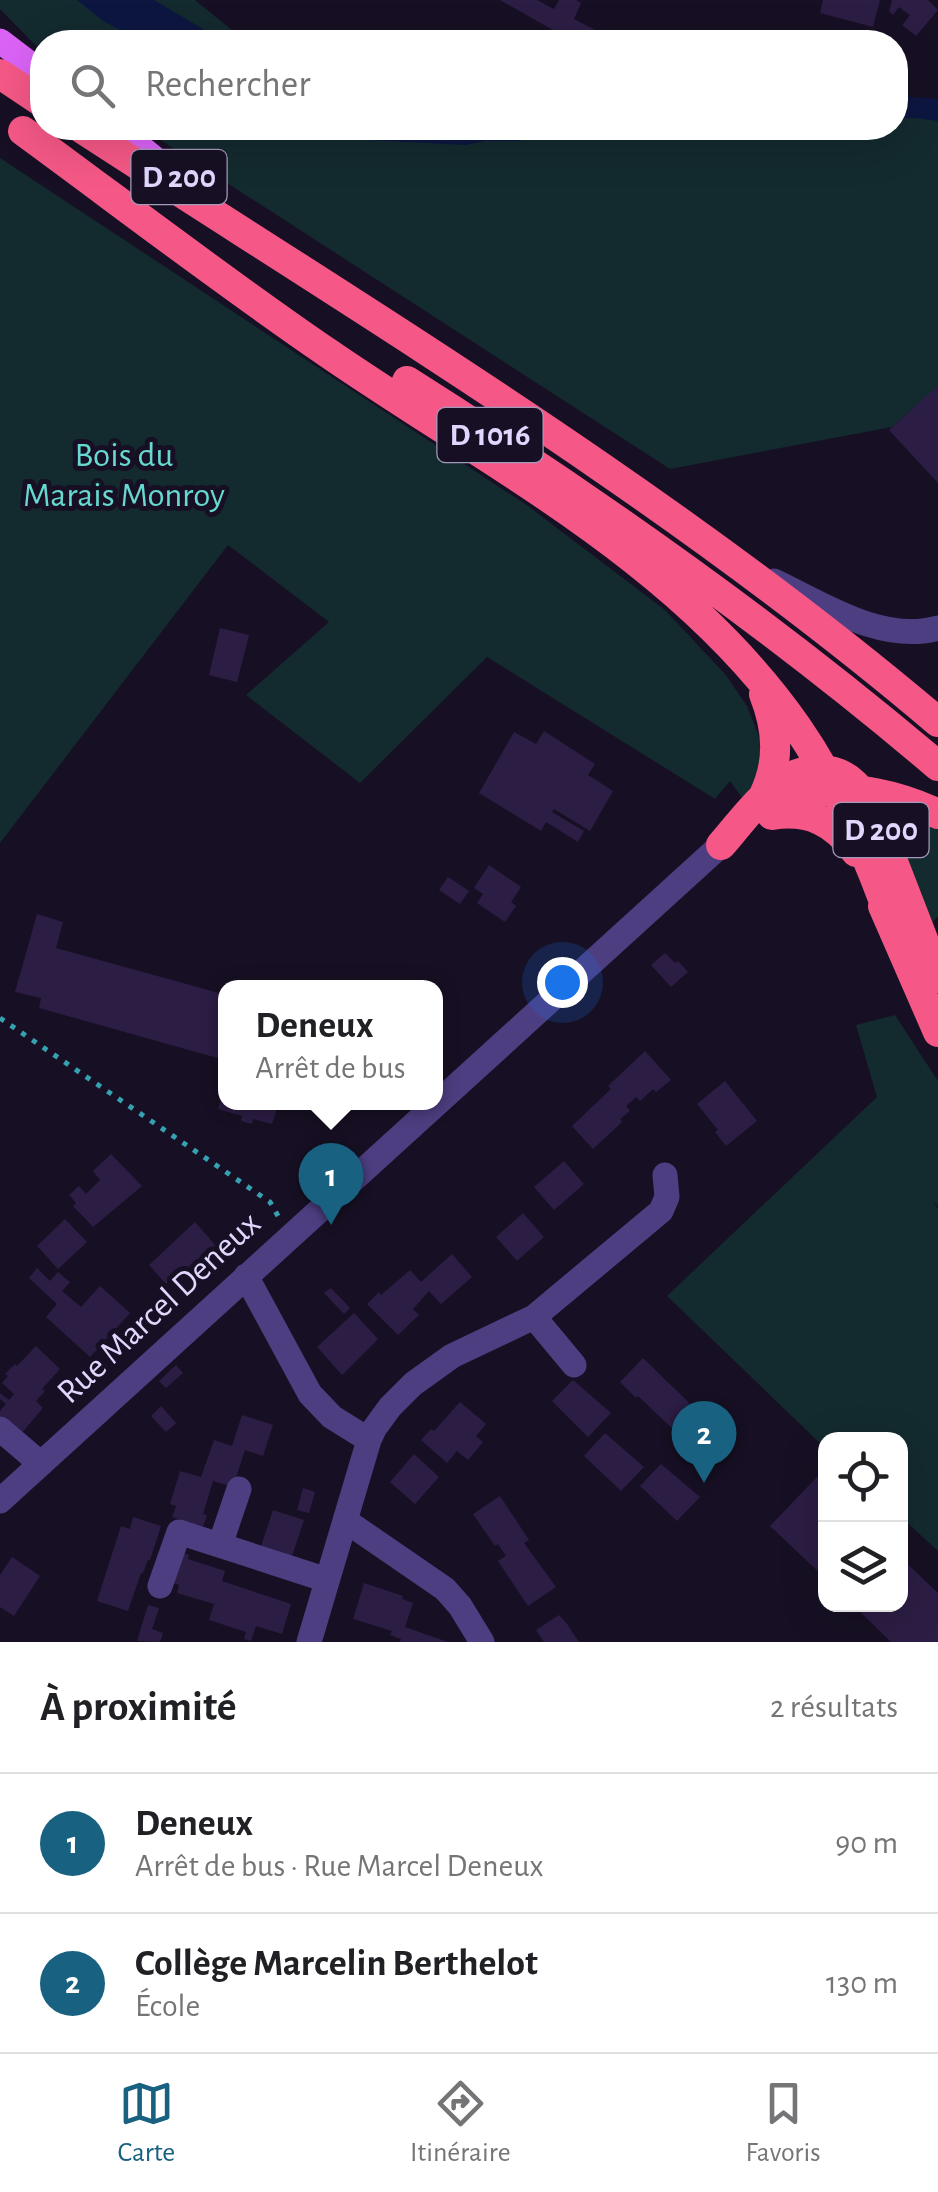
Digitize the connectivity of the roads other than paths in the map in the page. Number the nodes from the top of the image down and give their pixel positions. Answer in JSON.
{"nodes":[{"id":1,"x":0,"y":40,"type":"edge"},
{"id":2,"x":30,"y":64,"type":"edge"},
{"id":3,"x":0,"y":74,"type":"edge"},
{"id":4,"x":30,"y":94,"type":"edge"},
{"id":5,"x":34,"y":140,"type":"edge"},
{"id":6,"x":37,"y":140,"type":"edge"},
{"id":7,"x":100,"y":140,"type":"edge"},
{"id":8,"x":133,"y":140,"type":"edge"},
{"id":9,"x":239,"y":230,"type":"junction"},
{"id":10,"x":738,"y":565,"type":"junction"},
{"id":11,"x":938,"y":628,"type":"edge"},
{"id":12,"x":751,"y":670,"type":"junction"},
{"id":13,"x":938,"y":722,"type":"edge"},
{"id":14,"x":938,"y":766,"type":"edge"},
{"id":15,"x":841,"y":784,"type":"junction"},
{"id":16,"x":768,"y":806,"type":"junction"},
{"id":17,"x":938,"y":814,"type":"edge"},
{"id":18,"x":721,"y":846,"type":"joint"},
{"id":19,"x":892,"y":924,"type":"junction"},
{"id":20,"x":938,"y":978,"type":"edge"},
{"id":21,"x":938,"y":1032,"type":"edge"},
{"id":22,"x":443,"y":1098,"type":"edge"},
{"id":23,"x":429,"y":1110,"type":"edge"},
{"id":24,"x":665,"y":1175,"type":"dead end"},
{"id":25,"x":246,"y":1276,"type":"junction"},
{"id":26,"x":534,"y":1317,"type":"junction"},
{"id":27,"x":574,"y":1365,"type":"dead end"},
{"id":28,"x":0,"y":1429,"type":"edge"},
{"id":29,"x":370,"y":1440,"type":"junction"},
{"id":30,"x":40,"y":1464,"type":"junction"},
{"id":31,"x":239,"y":1489,"type":"dead end"},
{"id":32,"x":0,"y":1500,"type":"edge"},
{"id":33,"x":346,"y":1521,"type":"junction"},
{"id":34,"x":220,"y":1545,"type":"junction"},
{"id":35,"x":327,"y":1580,"type":"junction"},
{"id":36,"x":160,"y":1586,"type":"dead end"},
{"id":37,"x":309,"y":1642,"type":"edge"},
{"id":38,"x":482,"y":1642,"type":"edge"}],
"edges":[{"from":1,"to":2,"type":"main road"},
{"from":3,"to":4,"type":"highway"},
{"from":5,"to":12,"type":"highway","number":"D 200"},
{"from":6,"to":14,"type":"highway","number":"D 1016"},
{"from":7,"to":9,"type":"highway","number":"D 1016"},
{"from":8,"to":9,"type":"main road","number":"D 200"},
{"from":9,"to":10,"type":"highway","number":"D 1016"},
{"from":10,"to":11,"type":"street"},
{"from":10,"to":13,"type":"highway","number":"D 1016"},
{"from":12,"to":15,"type":"highway","number":"D 200"},
{"from":12,"to":16,"type":"highway","number":"D 200"},
{"from":15,"to":16,"type":"highway","number":"D 200"},
{"from":15,"to":17,"type":"highway"},
{"from":15,"to":19,"type":"highway","number":"D 200"},
{"from":15,"to":20,"type":"highway","number":"D 200"},
{"from":16,"to":18,"type":"highway","number":"D 200"},
{"from":16,"to":19,"type":"highway","number":"D 200"},
{"from":18,"to":22,"type":"street","name":"Rue Marcel Deneux"},
{"from":19,"to":21,"type":"highway","number":"D 200"},
{"from":23,"to":25,"type":"street","name":"Rue Marcel Deneux"},
{"from":24,"to":26,"type":"street"},
{"from":25,"to":29,"type":"street"},
{"from":25,"to":30,"type":"street","name":"Rue Marcel Deneux"},
{"from":26,"to":27,"type":"street"},
{"from":26,"to":29,"type":"street"},
{"from":28,"to":30,"type":"street"},
{"from":29,"to":33,"type":"street"},
{"from":30,"to":32,"type":"street","name":"Rue Marcel Deneux"},
{"from":31,"to":34,"type":"street"},
{"from":33,"to":35,"type":"street"},
{"from":33,"to":38,"type":"street"},
{"from":34,"to":35,"type":"street"},
{"from":34,"to":36,"type":"street"},
{"from":35,"to":37,"type":"street"}]}
